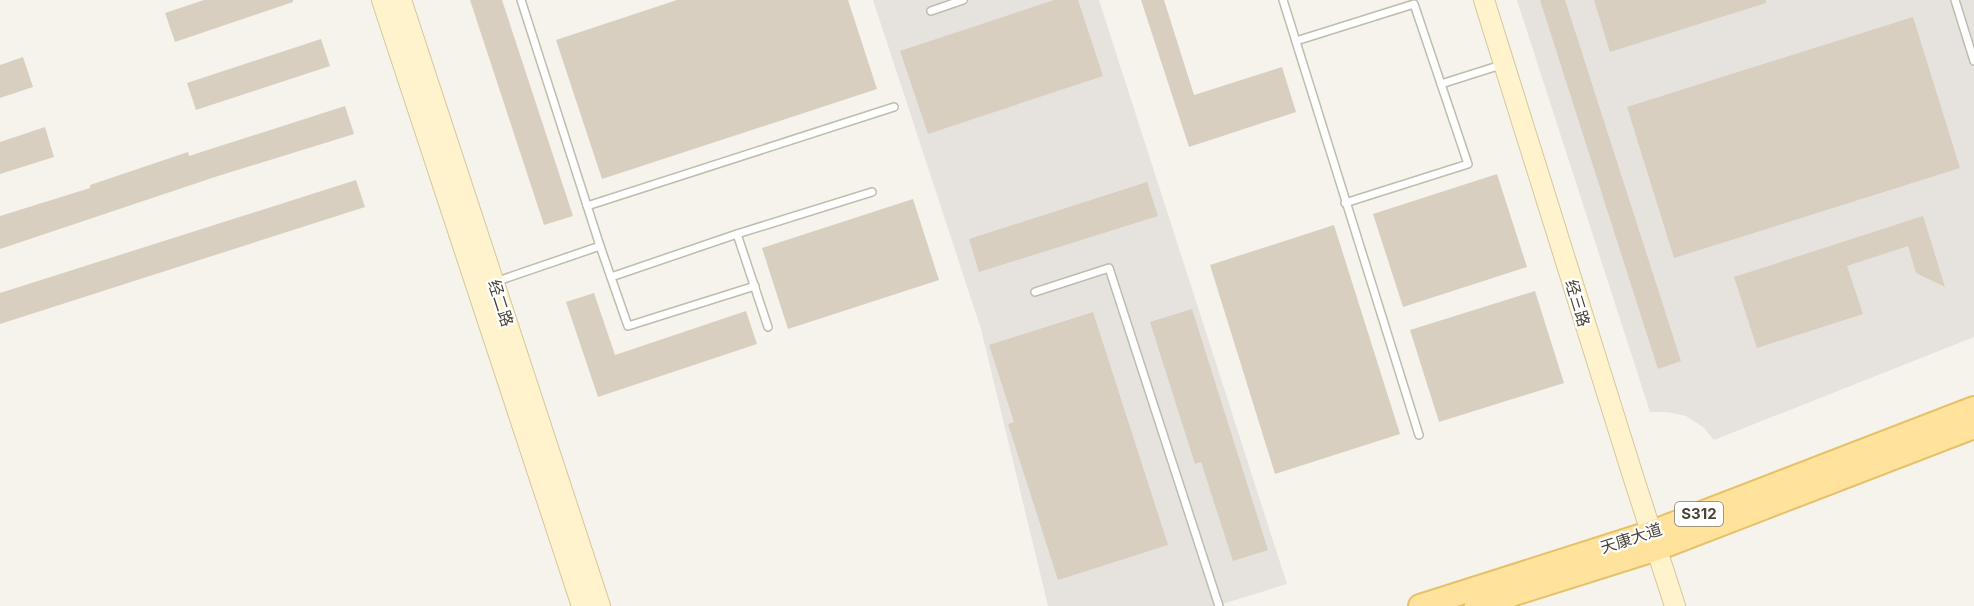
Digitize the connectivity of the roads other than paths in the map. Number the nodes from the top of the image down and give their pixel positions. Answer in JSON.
{"nodes":[{"id":1,"x":382,"y":0,"type":"edge"},
{"id":2,"x":401,"y":0,"type":"edge"},
{"id":3,"x":521,"y":0,"type":"edge"},
{"id":4,"x":963,"y":0,"type":"edge"},
{"id":5,"x":1283,"y":0,"type":"edge"},
{"id":6,"x":1484,"y":0,"type":"edge"},
{"id":7,"x":1954,"y":0,"type":"edge"},
{"id":8,"x":932,"y":11,"type":"dead end"},
{"id":9,"x":1296,"y":41,"type":"junction"},
{"id":10,"x":1974,"y":61,"type":"edge"},
{"id":11,"x":1504,"y":64,"type":"junction"},
{"id":12,"x":1441,"y":84,"type":"junction"},
{"id":13,"x":894,"y":107,"type":"dead end"},
{"id":14,"x":872,"y":192,"type":"dead end"},
{"id":15,"x":1346,"y":204,"type":"junction"},
{"id":16,"x":587,"y":206,"type":"junction"},
{"id":17,"x":737,"y":234,"type":"junction"},
{"id":18,"x":600,"y":246,"type":"junction"},
{"id":19,"x":611,"y":277,"type":"junction"},
{"id":20,"x":485,"y":285,"type":"junction"},
{"id":21,"x":755,"y":286,"type":"junction"},
{"id":22,"x":1035,"y":292,"type":"dead end"},
{"id":23,"x":768,"y":327,"type":"dead end"},
{"id":24,"x":1974,"y":408,"type":"edge"},
{"id":25,"x":1974,"y":427,"type":"edge"},
{"id":26,"x":1419,"y":435,"type":"dead end"},
{"id":27,"x":1655,"y":541,"type":"junction"},
{"id":28,"x":582,"y":606,"type":"edge"},
{"id":29,"x":600,"y":606,"type":"edge"},
{"id":30,"x":1219,"y":606,"type":"edge"},
{"id":31,"x":1420,"y":606,"type":"edge"},
{"id":32,"x":1476,"y":606,"type":"edge"},
{"id":33,"x":1675,"y":606,"type":"edge"}],
"edges":[{"from":1,"to":20,"type":"street","name":"经二路"},
{"from":2,"to":20,"type":"street","name":"经二路"},
{"from":3,"to":16,"type":"lane"},
{"from":4,"to":8,"type":"lane"},
{"from":5,"to":9,"type":"lane"},
{"from":6,"to":11,"type":"street","name":"经三路"},
{"from":7,"to":10,"type":"lane"},
{"from":9,"to":12,"type":"lane"},
{"from":9,"to":15,"type":"lane"},
{"from":11,"to":12,"type":"lane"},
{"from":11,"to":27,"type":"street","name":"经三路"},
{"from":12,"to":15,"type":"lane"},
{"from":13,"to":16,"type":"lane"},
{"from":14,"to":17,"type":"lane"},
{"from":15,"to":26,"type":"lane"},
{"from":16,"to":18,"type":"lane"},
{"from":17,"to":19,"type":"lane"},
{"from":17,"to":21,"type":"lane"},
{"from":18,"to":19,"type":"lane"},
{"from":18,"to":20,"type":"lane"},
{"from":19,"to":21,"type":"lane"},
{"from":20,"to":28,"type":"street","name":"经二路"},
{"from":20,"to":29,"type":"street","name":"经二路"},
{"from":21,"to":23,"type":"lane"},
{"from":22,"to":30,"type":"lane"},
{"from":24,"to":27,"type":"main road","name":"天康大道","number":"S312"},
{"from":25,"to":27,"type":"main road","name":"天康大道","number":"S312"},
{"from":27,"to":31,"type":"main road","name":"天康大道","number":"S312"},
{"from":27,"to":32,"type":"main road","name":"天康大道","number":"S312"},
{"from":27,"to":33,"type":"street","name":"经三路"}]}
